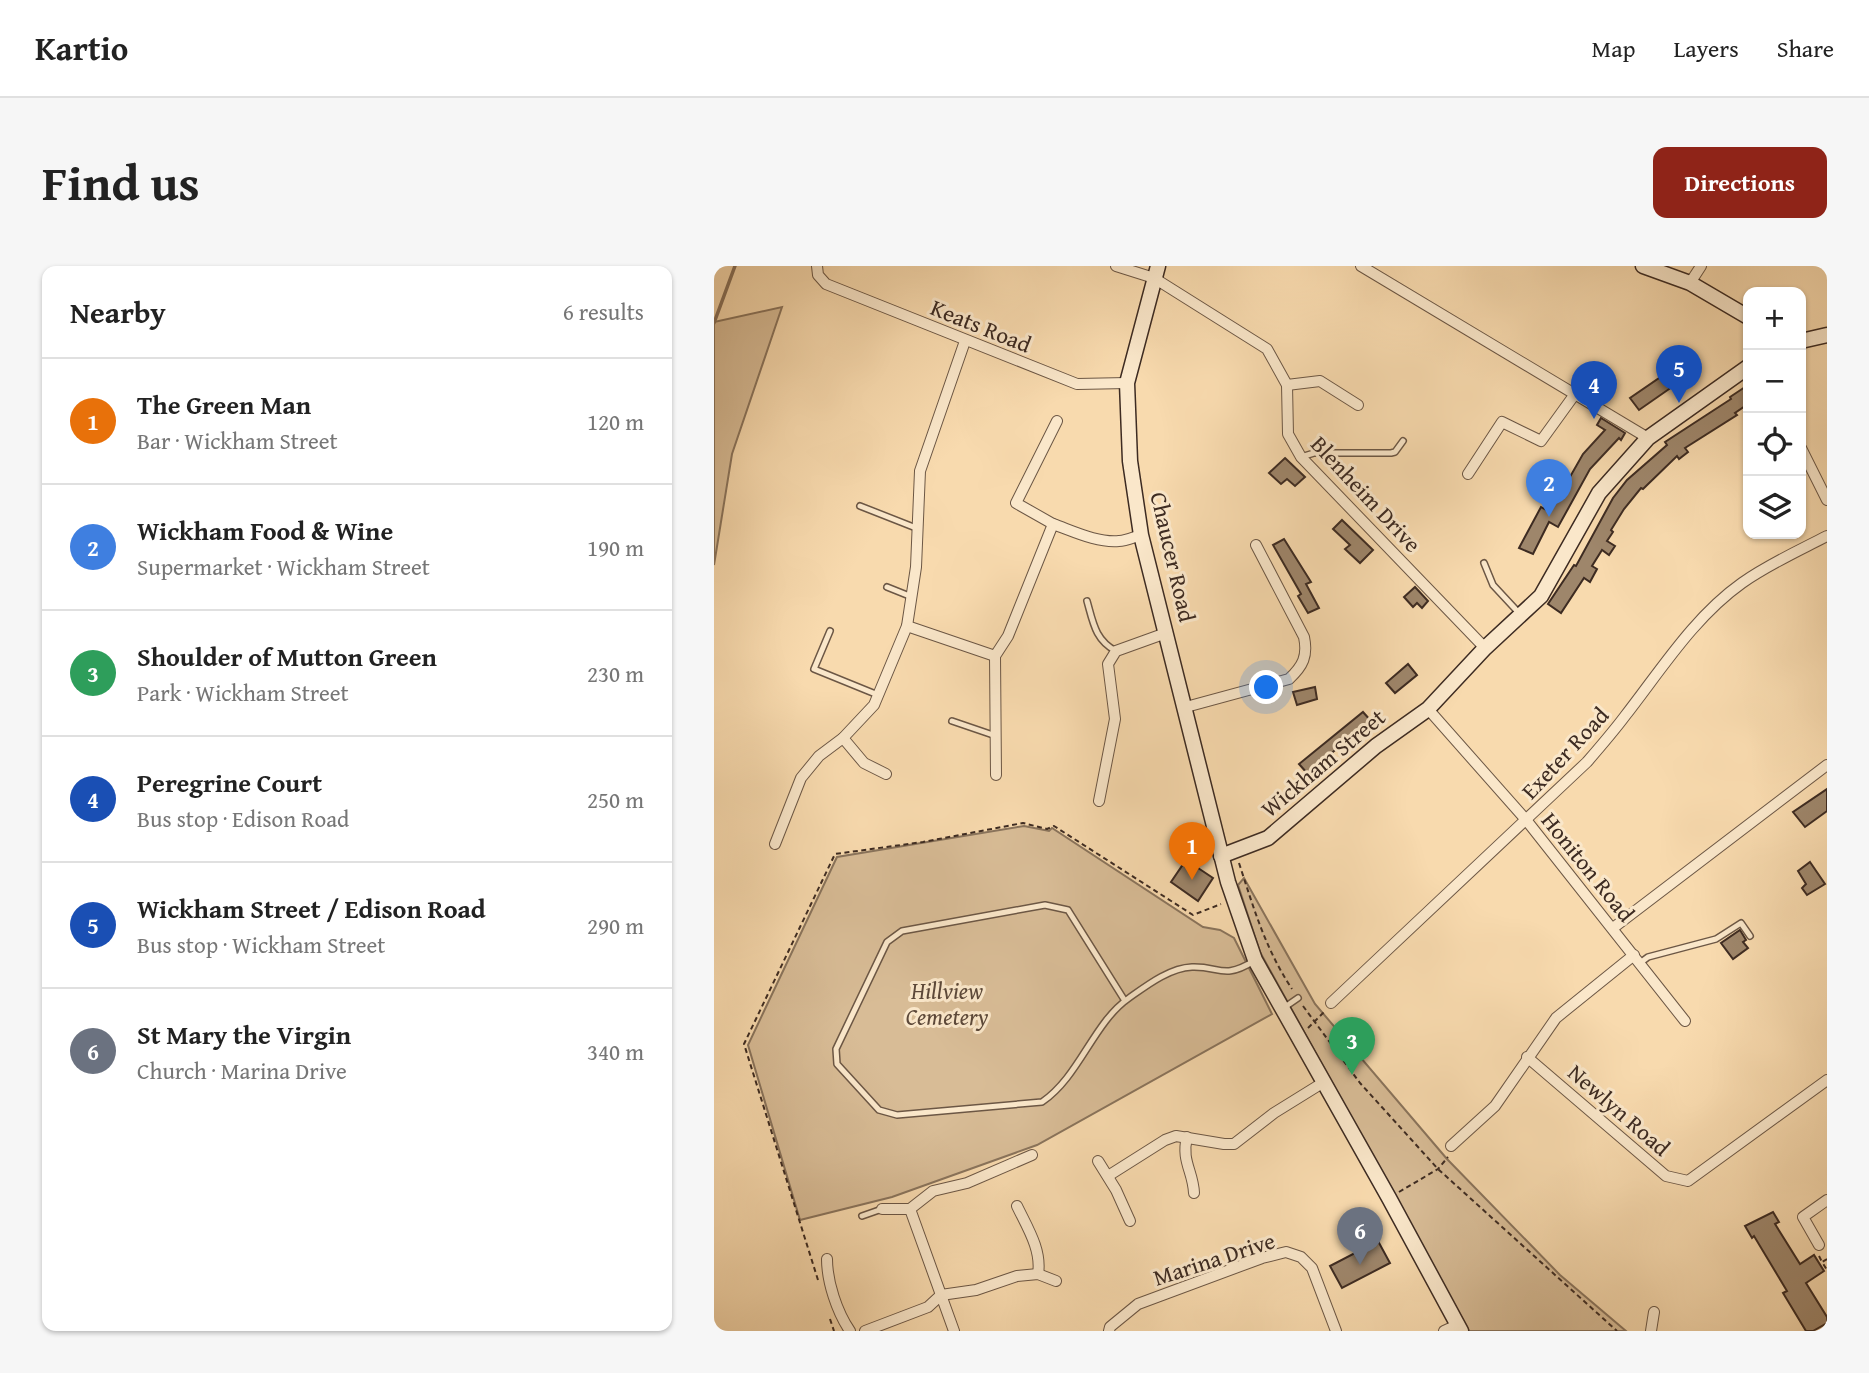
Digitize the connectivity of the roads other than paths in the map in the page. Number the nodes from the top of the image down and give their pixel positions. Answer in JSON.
{"nodes":[{"id":1,"x":817,"y":266,"type":"edge"},
{"id":2,"x":1116,"y":266,"type":"edge"},
{"id":3,"x":1361,"y":266,"type":"edge"},
{"id":4,"x":1643,"y":266,"type":"edge"},
{"id":5,"x":1701,"y":266,"type":"edge"},
{"id":6,"x":1156,"y":272,"type":"edge"},
{"id":7,"x":1690,"y":283,"type":"junction"},
{"id":8,"x":1743,"y":314,"type":"edge"},
{"id":9,"x":1827,"y":335,"type":"edge"},
{"id":10,"x":1806,"y":340,"type":"edge"},
{"id":11,"x":965,"y":341,"type":"junction"},
{"id":12,"x":1743,"y":371,"type":"edge"},
{"id":13,"x":1127,"y":383,"type":"junction"},
{"id":14,"x":1287,"y":385,"type":"junction"},
{"id":15,"x":1575,"y":394,"type":"junction"},
{"id":16,"x":1358,"y":405,"type":"dead end"},
{"id":17,"x":1057,"y":421,"type":"dead end"},
{"id":18,"x":1648,"y":438,"type":"junction"},
{"id":19,"x":1403,"y":441,"type":"dead end"},
{"id":20,"x":1301,"y":457,"type":"junction"},
{"id":21,"x":1806,"y":458,"type":"edge"},
{"id":22,"x":1468,"y":474,"type":"dead end"},
{"id":23,"x":1827,"y":500,"type":"edge"},
{"id":24,"x":860,"y":506,"type":"dead end"},
{"id":25,"x":1053,"y":524,"type":"junction"},
{"id":26,"x":916,"y":528,"type":"junction"},
{"id":27,"x":1141,"y":535,"type":"junction"},
{"id":28,"x":1827,"y":536,"type":"edge"},
{"id":29,"x":1256,"y":545,"type":"dead end"},
{"id":30,"x":1484,"y":563,"type":"dead end"},
{"id":31,"x":887,"y":587,"type":"dead end"},
{"id":32,"x":912,"y":597,"type":"junction"},
{"id":33,"x":1087,"y":601,"type":"dead end"},
{"id":34,"x":1521,"y":615,"type":"junction"},
{"id":35,"x":907,"y":626,"type":"junction"},
{"id":36,"x":830,"y":631,"type":"dead end"},
{"id":37,"x":1166,"y":633,"type":"junction"},
{"id":38,"x":1485,"y":648,"type":"junction"},
{"id":39,"x":1116,"y":651,"type":"junction"},
{"id":40,"x":995,"y":656,"type":"junction"},
{"id":41,"x":878,"y":695,"type":"junction"},
{"id":42,"x":1186,"y":707,"type":"junction"},
{"id":43,"x":1428,"y":709,"type":"junction"},
{"id":44,"x":952,"y":721,"type":"dead end"},
{"id":45,"x":996,"y":736,"type":"junction"},
{"id":46,"x":843,"y":738,"type":"junction"},
{"id":47,"x":1827,"y":765,"type":"edge"},
{"id":48,"x":887,"y":774,"type":"dead end"},
{"id":49,"x":996,"y":775,"type":"dead end"},
{"id":50,"x":1098,"y":801,"type":"dead end"},
{"id":51,"x":1527,"y":821,"type":"junction"},
{"id":52,"x":775,"y":844,"type":"dead end"},
{"id":53,"x":1221,"y":856,"type":"junction"},
{"id":54,"x":1613,"y":928,"type":"junction"},
{"id":55,"x":1750,"y":936,"type":"dead end"},
{"id":56,"x":1637,"y":959,"type":"junction"},
{"id":57,"x":1255,"y":960,"type":"junction"},
{"id":58,"x":1298,"y":998,"type":"road end"},
{"id":59,"x":1125,"y":1001,"type":"junction"},
{"id":60,"x":1331,"y":1003,"type":"dead end"},
{"id":61,"x":1282,"y":1008,"type":"junction"},
{"id":62,"x":1685,"y":1021,"type":"dead end"},
{"id":63,"x":1527,"y":1057,"type":"junction"},
{"id":64,"x":1827,"y":1080,"type":"edge"},
{"id":65,"x":1324,"y":1082,"type":"junction"},
{"id":66,"x":1187,"y":1138,"type":"junction"},
{"id":67,"x":1451,"y":1146,"type":"road end"},
{"id":68,"x":1032,"y":1155,"type":"dead end"},
{"id":69,"x":1098,"y":1161,"type":"dead end"},
{"id":70,"x":1108,"y":1176,"type":"junction"},
{"id":71,"x":1194,"y":1193,"type":"dead end"},
{"id":72,"x":1827,"y":1200,"type":"edge"},
{"id":73,"x":1017,"y":1206,"type":"dead end"},
{"id":74,"x":882,"y":1209,"type":"joint"},
{"id":75,"x":910,"y":1209,"type":"junction"},
{"id":76,"x":862,"y":1216,"type":"dead end"},
{"id":77,"x":1130,"y":1221,"type":"dead end"},
{"id":78,"x":1819,"y":1245,"type":"dead end"},
{"id":79,"x":827,"y":1259,"type":"dead end"},
{"id":80,"x":1038,"y":1274,"type":"junction"},
{"id":81,"x":1056,"y":1281,"type":"dead end"},
{"id":82,"x":941,"y":1296,"type":"junction"},
{"id":83,"x":1654,"y":1312,"type":"dead end"},
{"id":84,"x":1454,"y":1329,"type":"edge"},
{"id":85,"x":850,"y":1331,"type":"edge"},
{"id":86,"x":865,"y":1331,"type":"edge"},
{"id":87,"x":954,"y":1331,"type":"edge"},
{"id":88,"x":1109,"y":1331,"type":"edge"},
{"id":89,"x":1336,"y":1331,"type":"edge"},
{"id":90,"x":1651,"y":1331,"type":"edge"}],
"edges":[{"from":1,"to":11,"type":"street","name":"Keats Road"},
{"from":2,"to":6,"type":"street","name":"Blenheim Drive"},
{"from":3,"to":15,"type":"street"},
{"from":4,"to":7,"type":"street"},
{"from":5,"to":7,"type":"street"},
{"from":6,"to":13,"type":"street","name":"Chaucer Road"},
{"from":6,"to":14,"type":"street","name":"Blenheim Drive"},
{"from":7,"to":8,"type":"street"},
{"from":9,"to":10,"type":"street"},
{"from":11,"to":13,"type":"street","name":"Keats Road"},
{"from":11,"to":26,"type":"street"},
{"from":12,"to":18,"type":"street","name":"Wickham Street"},
{"from":13,"to":27,"type":"street","name":"Chaucer Road"},
{"from":14,"to":16,"type":"street"},
{"from":14,"to":20,"type":"street","name":"Blenheim Drive"},
{"from":15,"to":18,"type":"street"},
{"from":15,"to":22,"type":"street"},
{"from":17,"to":25,"type":"street"},
{"from":18,"to":34,"type":"street","name":"Wickham Street"},
{"from":19,"to":20,"type":"lane"},
{"from":20,"to":38,"type":"street","name":"Blenheim Drive"},
{"from":21,"to":23,"type":"street"},
{"from":24,"to":26,"type":"lane"},
{"from":25,"to":27,"type":"street"},
{"from":25,"to":40,"type":"street"},
{"from":26,"to":32,"type":"street"},
{"from":27,"to":37,"type":"street","name":"Chaucer Road"},
{"from":28,"to":51,"type":"street","name":"Exeter Road"},
{"from":29,"to":42,"type":"street"},
{"from":30,"to":34,"type":"lane"},
{"from":31,"to":32,"type":"lane"},
{"from":32,"to":35,"type":"street"},
{"from":33,"to":39,"type":"lane"},
{"from":34,"to":38,"type":"street","name":"Wickham Street"},
{"from":35,"to":40,"type":"street"},
{"from":35,"to":41,"type":"street"},
{"from":36,"to":41,"type":"lane"},
{"from":37,"to":39,"type":"street"},
{"from":37,"to":42,"type":"street","name":"Chaucer Road"},
{"from":38,"to":43,"type":"street","name":"Wickham Street"},
{"from":39,"to":50,"type":"street"},
{"from":40,"to":45,"type":"street"},
{"from":41,"to":46,"type":"street"},
{"from":42,"to":53,"type":"street","name":"Chaucer Road"},
{"from":43,"to":51,"type":"street","name":"Honiton Road"},
{"from":43,"to":53,"type":"street","name":"Wickham Street"},
{"from":44,"to":45,"type":"lane"},
{"from":45,"to":49,"type":"street"},
{"from":46,"to":48,"type":"street"},
{"from":46,"to":52,"type":"street"},
{"from":47,"to":54,"type":"street"},
{"from":51,"to":54,"type":"street","name":"Honiton Road"},
{"from":51,"to":60,"type":"street","name":"Exeter Road"},
{"from":53,"to":57,"type":"street"},
{"from":54,"to":56,"type":"street","name":"Honiton Road"},
{"from":55,"to":56,"type":"lane"},
{"from":56,"to":62,"type":"street","name":"Honiton Road"},
{"from":56,"to":63,"type":"street"},
{"from":57,"to":59,"type":"lane"},
{"from":57,"to":61,"type":"street"},
{"from":58,"to":61,"type":"lane"},
{"from":59,"to":59,"type":"lane"},
{"from":61,"to":65,"type":"street"},
{"from":63,"to":64,"type":"street","name":"Newlyn Road"},
{"from":63,"to":67,"type":"street"},
{"from":65,"to":66,"type":"street"},
{"from":65,"to":84,"type":"street"},
{"from":66,"to":70,"type":"street"},
{"from":66,"to":71,"type":"street"},
{"from":68,"to":75,"type":"street"},
{"from":69,"to":70,"type":"street"},
{"from":70,"to":77,"type":"street"},
{"from":72,"to":78,"type":"street"},
{"from":73,"to":80,"type":"street"},
{"from":74,"to":75,"type":"street"},
{"from":74,"to":76,"type":"lane"},
{"from":75,"to":82,"type":"street"},
{"from":79,"to":85,"type":"street"},
{"from":80,"to":81,"type":"street"},
{"from":80,"to":82,"type":"street"},
{"from":82,"to":86,"type":"street"},
{"from":82,"to":87,"type":"street"},
{"from":83,"to":90,"type":"street"},
{"from":88,"to":89,"type":"street","name":"Marina Drive"}]}
